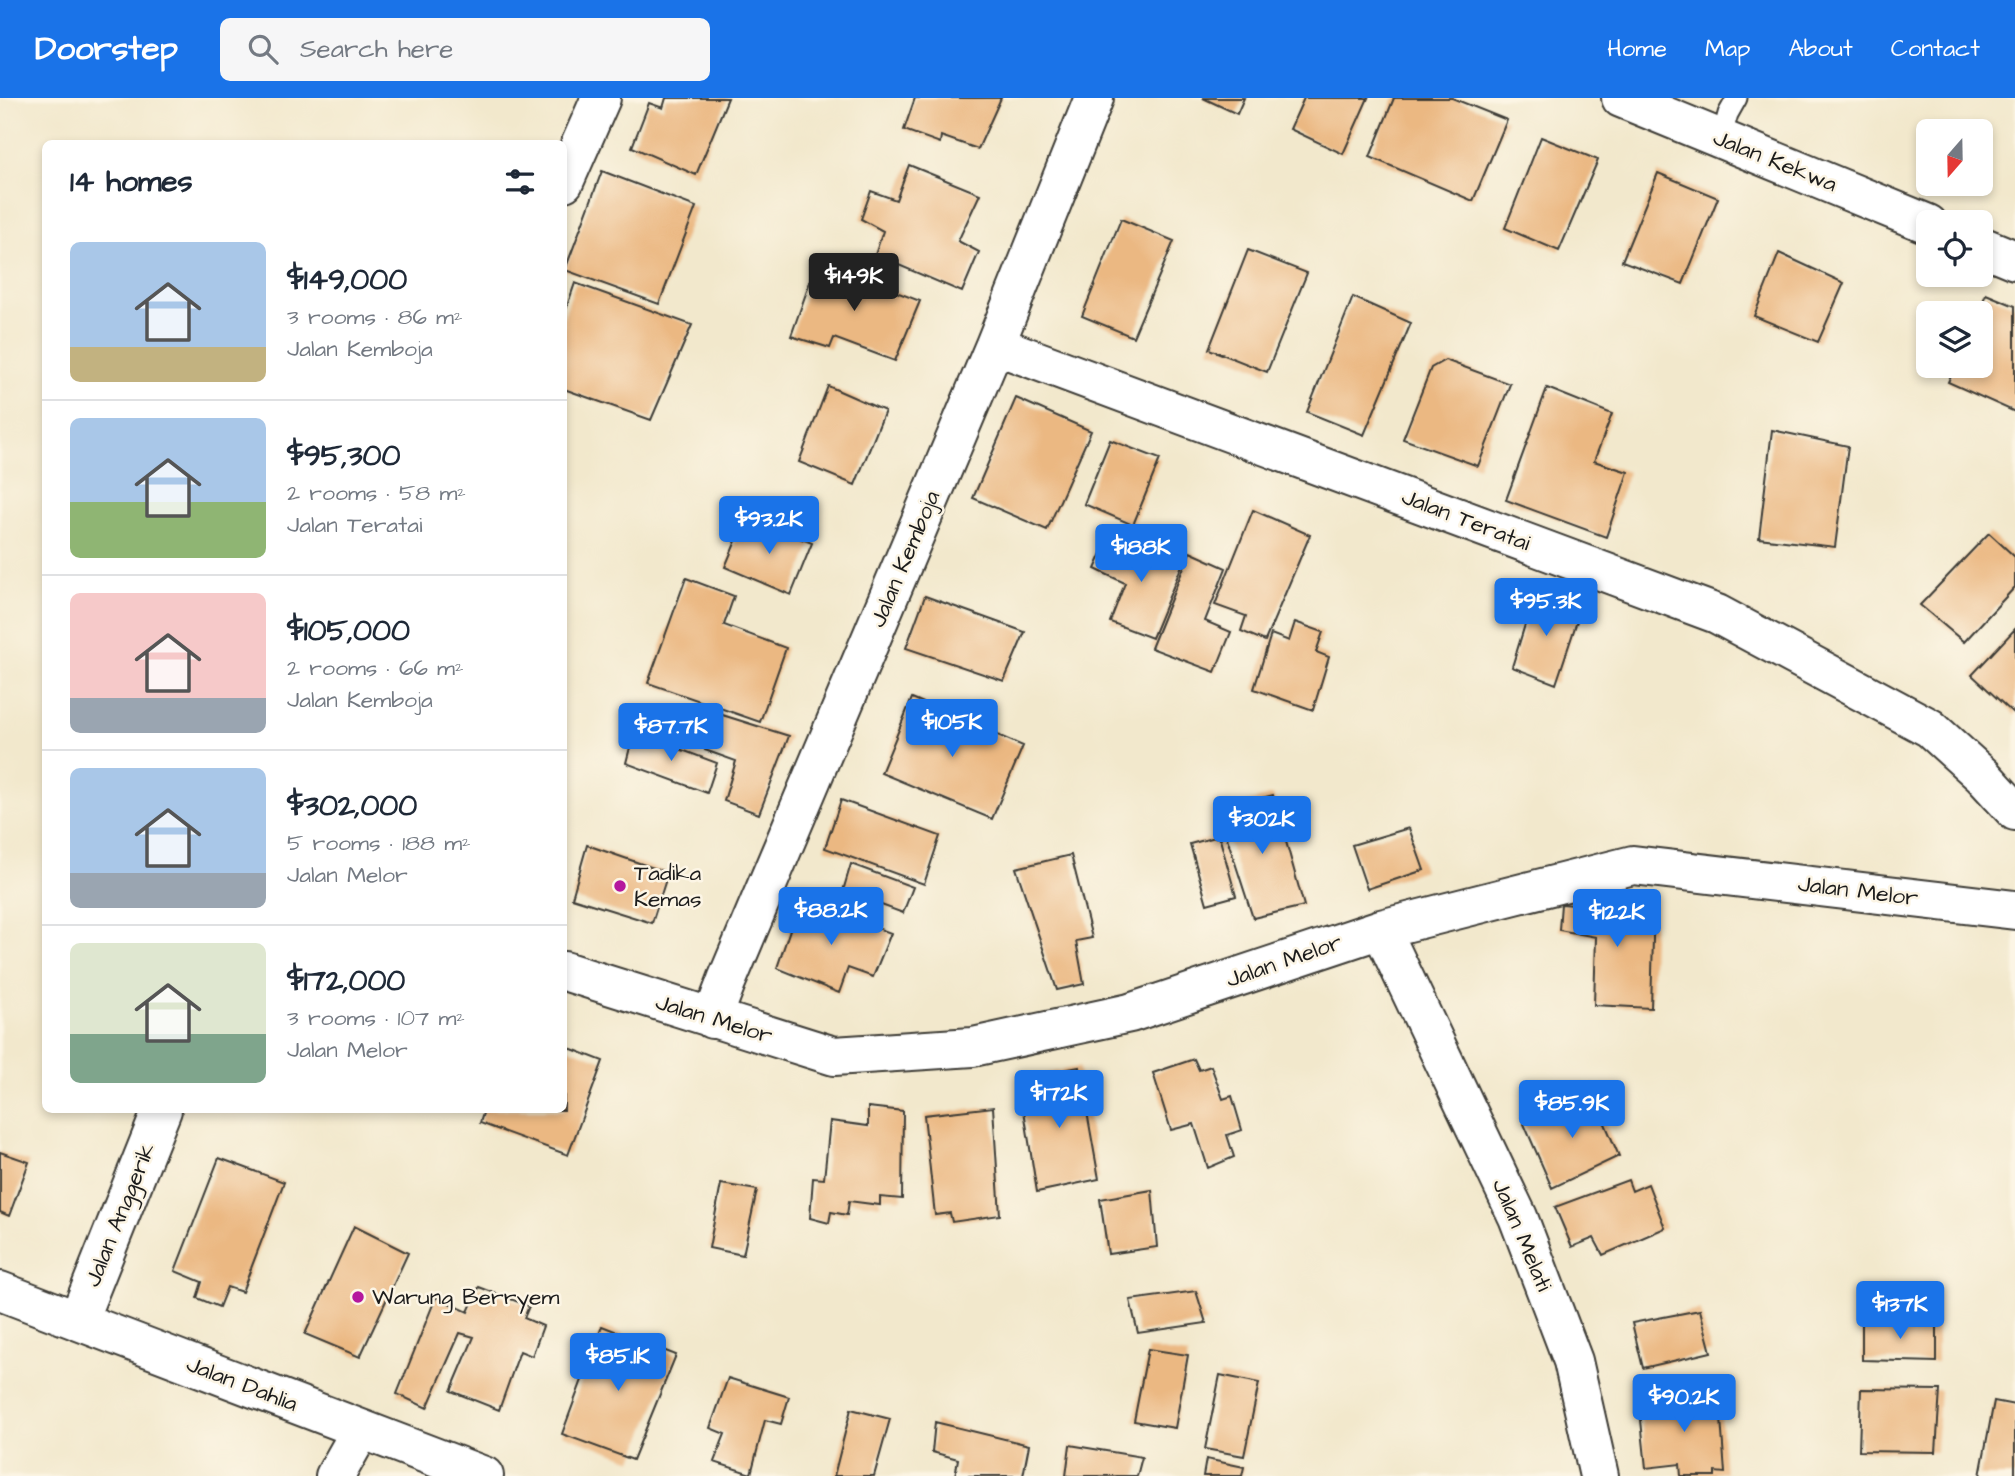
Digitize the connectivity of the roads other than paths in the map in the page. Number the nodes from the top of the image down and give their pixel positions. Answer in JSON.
{"nodes":[{"id":1,"x":601,"y":98,"type":"edge"},
{"id":2,"x":1094,"y":98,"type":"edge"},
{"id":3,"x":1621,"y":98,"type":"edge"},
{"id":4,"x":1737,"y":98,"type":"edge"},
{"id":5,"x":1721,"y":139,"type":"junction"},
{"id":6,"x":567,"y":175,"type":"edge"},
{"id":7,"x":1916,"y":219,"type":"edge"},
{"id":8,"x":1993,"y":251,"type":"edge"},
{"id":9,"x":2015,"y":260,"type":"edge"},
{"id":10,"x":995,"y":345,"type":"junction"},
{"id":11,"x":2015,"y":811,"type":"edge"},
{"id":12,"x":2015,"y":909,"type":"edge"},
{"id":13,"x":1381,"y":929,"type":"junction"},
{"id":14,"x":567,"y":972,"type":"edge"},
{"id":15,"x":712,"y":1019,"type":"junction"},
{"id":16,"x":161,"y":1113,"type":"edge"},
{"id":17,"x":0,"y":1292,"type":"edge"},
{"id":18,"x":78,"y":1320,"type":"junction"},
{"id":19,"x":361,"y":1430,"type":"junction"},
{"id":20,"x":335,"y":1476,"type":"edge"},
{"id":21,"x":484,"y":1476,"type":"edge"},
{"id":22,"x":1600,"y":1476,"type":"edge"}],
"edges":[{"from":1,"to":6,"type":"street"},
{"from":2,"to":10,"type":"street","name":"Jalan Kemboja"},
{"from":3,"to":5,"type":"street","name":"Jalan Kekwa"},
{"from":4,"to":5,"type":"lane"},
{"from":5,"to":7,"type":"street","name":"Jalan Kekwa"},
{"from":8,"to":9,"type":"street"},
{"from":10,"to":11,"type":"street","name":"Jalan Teratai"},
{"from":10,"to":15,"type":"street","name":"Jalan Kemboja"},
{"from":12,"to":13,"type":"street","name":"Jalan Melor"},
{"from":13,"to":15,"type":"street","name":"Jalan Melor"},
{"from":13,"to":22,"type":"street","name":"Jalan Melati"},
{"from":14,"to":15,"type":"street","name":"Jalan Melor"},
{"from":16,"to":18,"type":"street","name":"Jalan Anggerik"},
{"from":17,"to":18,"type":"street","name":"Jalan Dahlia"},
{"from":18,"to":19,"type":"street","name":"Jalan Dahlia"},
{"from":19,"to":20,"type":"street"},
{"from":19,"to":21,"type":"street","name":"Jalan Dahlia"}]}
